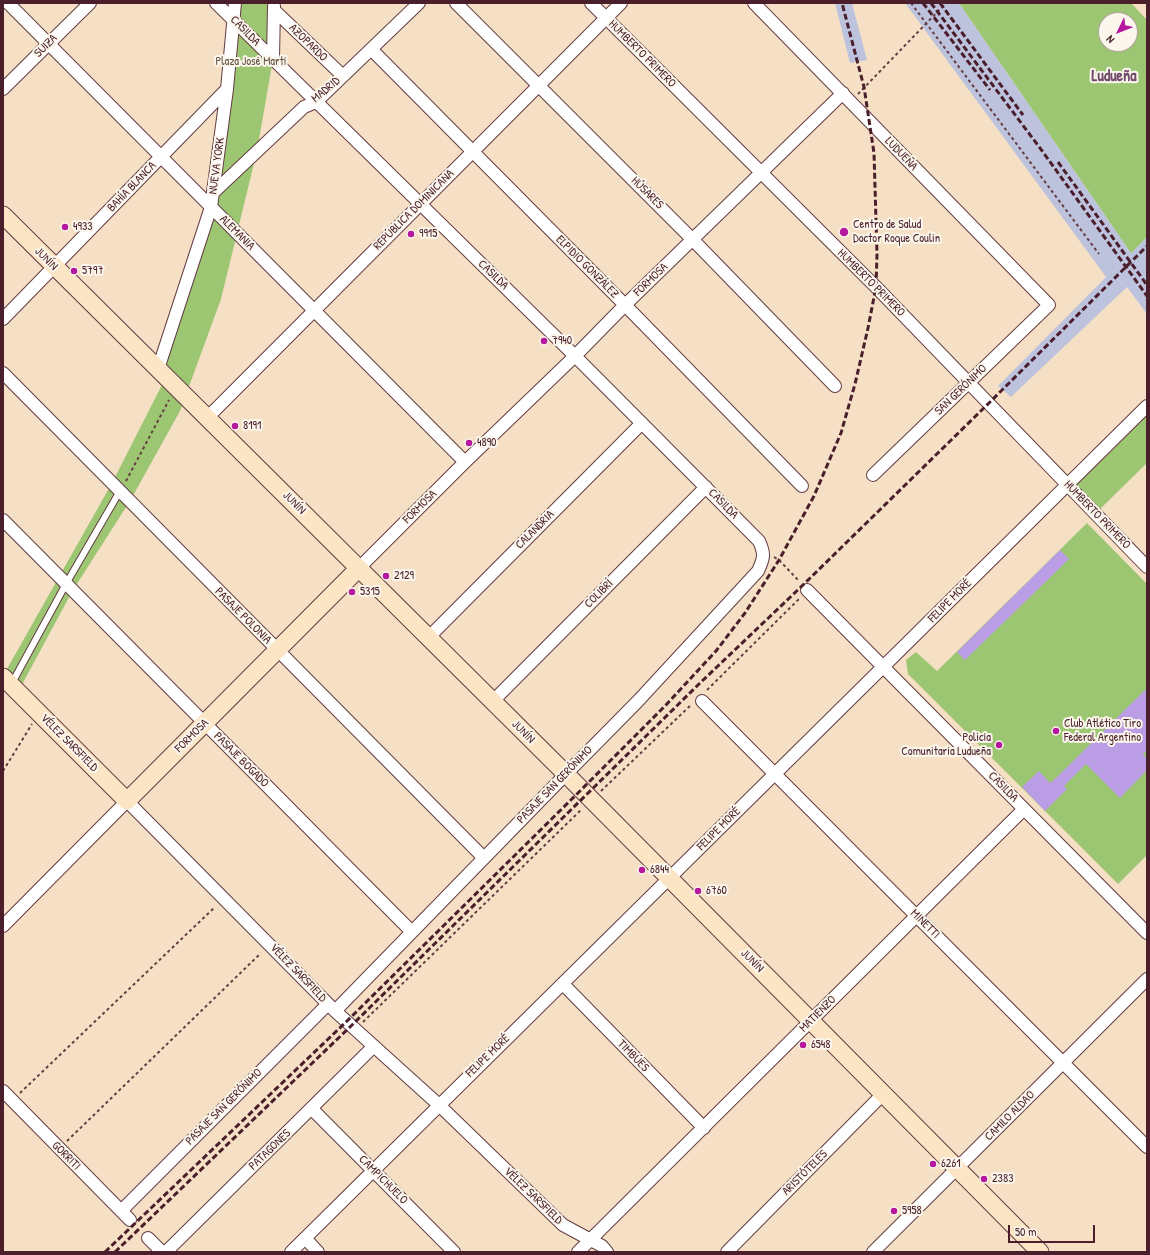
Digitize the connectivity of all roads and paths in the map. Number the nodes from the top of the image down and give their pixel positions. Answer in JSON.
{"nodes":[{"id":1,"x":8,"y":3,"type":"edge"},
{"id":2,"x":90,"y":3,"type":"edge"},
{"id":3,"x":216,"y":3,"type":"edge"},
{"id":4,"x":235,"y":3,"type":"edge"},
{"id":5,"x":419,"y":3,"type":"edge"},
{"id":6,"x":456,"y":3,"type":"edge"},
{"id":7,"x":591,"y":3,"type":"edge"},
{"id":8,"x":620,"y":3,"type":"edge"},
{"id":9,"x":754,"y":3,"type":"edge"},
{"id":10,"x":911,"y":3,"type":"edge"},
{"id":11,"x":946,"y":3,"type":"edge"},
{"id":12,"x":274,"y":6,"type":"edge"},
{"id":13,"x":606,"y":18,"type":"junction"},
{"id":14,"x":234,"y":21,"type":"junction"},
{"id":15,"x":926,"y":24,"type":"junction"},
{"id":16,"x":49,"y":44,"type":"junction"},
{"id":17,"x":371,"y":49,"type":"junction"},
{"id":18,"x":273,"y":59,"type":"junction"},
{"id":19,"x":343,"y":76,"type":"junction"},
{"id":20,"x":539,"y":85,"type":"junction"},
{"id":21,"x":227,"y":89,"type":"junction"},
{"id":22,"x":3,"y":90,"type":"edge"},
{"id":23,"x":846,"y":97,"type":"junction"},
{"id":24,"x":316,"y":102,"type":"junction"},
{"id":25,"x":473,"y":151,"type":"junction"},
{"id":26,"x":161,"y":157,"type":"junction"},
{"id":27,"x":760,"y":173,"type":"junction"},
{"id":28,"x":214,"y":192,"type":"junction"},
{"id":29,"x":420,"y":204,"type":"junction"},
{"id":30,"x":211,"y":207,"type":"junction"},
{"id":31,"x":3,"y":215,"type":"edge"},
{"id":32,"x":693,"y":240,"type":"junction"},
{"id":33,"x":1099,"y":254,"type":"dead end"},
{"id":34,"x":54,"y":267,"type":"junction"},
{"id":35,"x":625,"y":305,"type":"junction"},
{"id":36,"x":1049,"y":305,"type":"joint"},
{"id":37,"x":314,"y":311,"type":"junction"},
{"id":38,"x":3,"y":319,"type":"edge"},
{"id":39,"x":575,"y":356,"type":"junction"},
{"id":40,"x":158,"y":369,"type":"junction"},
{"id":41,"x":3,"y":373,"type":"edge"},
{"id":42,"x":968,"y":383,"type":"junction"},
{"id":43,"x":835,"y":386,"type":"dead end"},
{"id":44,"x":176,"y":387,"type":"junction"},
{"id":45,"x":1147,"y":406,"type":"edge"},
{"id":46,"x":208,"y":418,"type":"junction"},
{"id":47,"x":642,"y":423,"type":"junction"},
{"id":48,"x":465,"y":462,"type":"junction"},
{"id":49,"x":873,"y":475,"type":"dead end"},
{"id":50,"x":1067,"y":485,"type":"junction"},
{"id":51,"x":802,"y":486,"type":"dead end"},
{"id":52,"x":706,"y":487,"type":"junction"},
{"id":53,"x":120,"y":491,"type":"junction"},
{"id":54,"x":3,"y":520,"type":"edge"},
{"id":55,"x":764,"y":552,"type":"junction"},
{"id":56,"x":1147,"y":567,"type":"edge"},
{"id":57,"x":359,"y":568,"type":"junction"},
{"id":58,"x":66,"y":584,"type":"junction"},
{"id":59,"x":808,"y":590,"type":"joint"},
{"id":60,"x":428,"y":637,"type":"junction"},
{"id":61,"x":278,"y":650,"type":"junction"},
{"id":62,"x":883,"y":667,"type":"junction"},
{"id":63,"x":7,"y":681,"type":"edge"},
{"id":64,"x":493,"y":701,"type":"junction"},
{"id":65,"x":702,"y":701,"type":"dead end"},
{"id":66,"x":40,"y":714,"type":"junction"},
{"id":67,"x":204,"y":723,"type":"junction"},
{"id":68,"x":3,"y":771,"type":"edge"},
{"id":69,"x":566,"y":774,"type":"junction"},
{"id":70,"x":775,"y":774,"type":"junction"},
{"id":71,"x":127,"y":801,"type":"junction"},
{"id":72,"x":1024,"y":809,"type":"junction"},
{"id":73,"x":484,"y":858,"type":"junction"},
{"id":74,"x":669,"y":879,"type":"junction"},
{"id":75,"x":224,"y":898,"type":"junction"},
{"id":76,"x":917,"y":916,"type":"junction"},
{"id":77,"x":3,"y":926,"type":"edge"},
{"id":78,"x":412,"y":932,"type":"junction"},
{"id":79,"x":1147,"y":933,"type":"edge"},
{"id":80,"x":270,"y":945,"type":"junction"},
{"id":81,"x":1147,"y":979,"type":"edge"},
{"id":82,"x":562,"y":984,"type":"junction"},
{"id":83,"x":332,"y":1008,"type":"junction"},
{"id":84,"x":812,"y":1020,"type":"junction"},
{"id":85,"x":374,"y":1046,"type":"junction"},
{"id":86,"x":1063,"y":1063,"type":"junction"},
{"id":87,"x":3,"y":1091,"type":"edge"},
{"id":88,"x":883,"y":1094,"type":"junction"},
{"id":89,"x":12,"y":1101,"type":"junction"},
{"id":90,"x":439,"y":1105,"type":"junction"},
{"id":91,"x":312,"y":1109,"type":"junction"},
{"id":92,"x":704,"y":1128,"type":"junction"},
{"id":93,"x":1147,"y":1147,"type":"edge"},
{"id":94,"x":59,"y":1148,"type":"junction"},
{"id":95,"x":957,"y":1168,"type":"junction"},
{"id":96,"x":374,"y":1171,"type":"junction"},
{"id":97,"x":121,"y":1210,"type":"junction"},
{"id":98,"x":130,"y":1220,"type":"dead end"},
{"id":99,"x":148,"y":1238,"type":"dead end"},
{"id":100,"x":305,"y":1238,"type":"junction"},
{"id":101,"x":590,"y":1240,"type":"junction"},
{"id":102,"x":1032,"y":1249,"type":"edge"},
{"id":103,"x":162,"y":1252,"type":"edge"},
{"id":104,"x":166,"y":1252,"type":"edge"},
{"id":105,"x":291,"y":1252,"type":"edge"},
{"id":106,"x":318,"y":1252,"type":"edge"},
{"id":107,"x":454,"y":1252,"type":"edge"},
{"id":108,"x":578,"y":1252,"type":"edge"},
{"id":109,"x":607,"y":1252,"type":"edge"},
{"id":110,"x":727,"y":1252,"type":"edge"},
{"id":111,"x":873,"y":1252,"type":"edge"}],
"edges":[{"from":1,"to":16,"type":"street","name":"ALEMANIA"},
{"from":2,"to":16,"type":"street","name":"SUIZA"},
{"from":3,"to":14,"type":"street","name":"CASILDA"},
{"from":4,"to":14,"type":"street","name":"NUEVA YORK"},
{"from":5,"to":17,"type":"street","name":"MADRID"},
{"from":6,"to":20,"type":"street","name":"HÚSARES"},
{"from":7,"to":13,"type":"street","name":"HUMBERTO PRIMERO"},
{"from":8,"to":13,"type":"street","name":"REPÚBLICA DOMINICANA"},
{"from":9,"to":23,"type":"street","name":"LUDUEÑA"},
{"from":10,"to":15,"type":"path"},
{"from":11,"to":15,"type":"path"},
{"from":12,"to":18,"type":"street"},
{"from":12,"to":19,"type":"street","name":"AZOPARDO"},
{"from":13,"to":20,"type":"street","name":"REPÚBLICA DOMINICANA"},
{"from":13,"to":27,"type":"street","name":"HUMBERTO PRIMERO"},
{"from":14,"to":18,"type":"street","name":"CASILDA"},
{"from":14,"to":21,"type":"street","name":"NUEVA YORK"},
{"from":15,"to":23,"type":"path"},
{"from":15,"to":33,"type":"path"},
{"from":16,"to":22,"type":"street","name":"SUIZA"},
{"from":16,"to":26,"type":"street","name":"ALEMANIA"},
{"from":17,"to":19,"type":"street","name":"MADRID"},
{"from":17,"to":25,"type":"street","name":"ELPIDIO GONZÁLEZ"},
{"from":18,"to":24,"type":"street","name":"CASILDA"},
{"from":19,"to":24,"type":"street","name":"MADRID"},
{"from":20,"to":25,"type":"street","name":"REPÚBLICA DOMINICANA"},
{"from":20,"to":32,"type":"street","name":"HÚSARES"},
{"from":21,"to":26,"type":"street","name":"BAHÍA BLANCA"},
{"from":21,"to":28,"type":"street","name":"NUEVA YORK"},
{"from":23,"to":27,"type":"street","name":"FORMOSA"},
{"from":23,"to":36,"type":"street","name":"LUDUEÑA"},
{"from":24,"to":28,"type":"street","name":"MADRID"},
{"from":24,"to":29,"type":"street","name":"CASILDA"},
{"from":25,"to":29,"type":"street","name":"REPÚBLICA DOMINICANA"},
{"from":25,"to":35,"type":"street","name":"ELPIDIO GONZÁLEZ"},
{"from":26,"to":30,"type":"street","name":"ALEMANIA"},
{"from":26,"to":34,"type":"street","name":"BAHÍA BLANCA"},
{"from":27,"to":32,"type":"street","name":"FORMOSA"},
{"from":27,"to":42,"type":"street","name":"HUMBERTO PRIMERO"},
{"from":28,"to":30,"type":"street","name":"NUEVA YORK"},
{"from":29,"to":37,"type":"street","name":"REPÚBLICA DOMINICANA"},
{"from":29,"to":39,"type":"street","name":"CASILDA"},
{"from":30,"to":37,"type":"street","name":"ALEMANIA"},
{"from":30,"to":40,"type":"street","name":"NUEVA YORK"},
{"from":31,"to":34,"type":"main road","name":"JUNÍN"},
{"from":32,"to":35,"type":"street","name":"FORMOSA"},
{"from":32,"to":43,"type":"street","name":"HÚSARES"},
{"from":34,"to":38,"type":"street","name":"BAHÍA BLANCA"},
{"from":34,"to":40,"type":"main road","name":"JUNÍN"},
{"from":35,"to":39,"type":"street","name":"FORMOSA"},
{"from":35,"to":51,"type":"street","name":"ELPIDIO GONZÁLEZ"},
{"from":36,"to":42,"type":"street","name":"SAN GERÓNIMO"},
{"from":37,"to":46,"type":"street","name":"REPÚBLICA DOMINICANA"},
{"from":37,"to":48,"type":"street","name":"ALEMANIA"},
{"from":39,"to":47,"type":"street","name":"CASILDA"},
{"from":39,"to":48,"type":"street","name":"FORMOSA"},
{"from":40,"to":44,"type":"main road","name":"JUNÍN"},
{"from":41,"to":53,"type":"street","name":"PASAJE POLONIA"},
{"from":42,"to":49,"type":"street","name":"SAN GERÓNIMO"},
{"from":42,"to":50,"type":"street","name":"HUMBERTO PRIMERO"},
{"from":44,"to":46,"type":"main road","name":"JUNÍN"},
{"from":44,"to":53,"type":"path"},
{"from":45,"to":50,"type":"street","name":"FELIPE MORÉ"},
{"from":46,"to":57,"type":"main road","name":"JUNÍN"},
{"from":47,"to":52,"type":"street","name":"CASILDA"},
{"from":47,"to":60,"type":"street","name":"CALANDRIA"},
{"from":48,"to":57,"type":"street","name":"FORMOSA"},
{"from":50,"to":56,"type":"street","name":"HUMBERTO PRIMERO"},
{"from":50,"to":62,"type":"street","name":"FELIPE MORÉ"},
{"from":52,"to":55,"type":"street","name":"CASILDA"},
{"from":52,"to":64,"type":"street","name":"COLIBRÍ"},
{"from":53,"to":58,"type":"lane"},
{"from":53,"to":61,"type":"street","name":"PASAJE POLONIA"},
{"from":54,"to":58,"type":"street","name":"PASAJE BOGADO"},
{"from":55,"to":59,"type":"path"},
{"from":55,"to":69,"type":"street","name":"PASAJE SAN GERÓNIMO"},
{"from":57,"to":60,"type":"main road","name":"JUNÍN"},
{"from":57,"to":61,"type":"main road","name":"FORMOSA"},
{"from":58,"to":63,"type":"lane"},
{"from":58,"to":67,"type":"street","name":"PASAJE BOGADO"},
{"from":59,"to":62,"type":"street","name":"CASILDA"},
{"from":60,"to":64,"type":"main road","name":"JUNÍN"},
{"from":61,"to":67,"type":"main road","name":"FORMOSA"},
{"from":61,"to":73,"type":"street","name":"PASAJE POLONIA"},
{"from":62,"to":70,"type":"street","name":"FELIPE MORÉ"},
{"from":62,"to":72,"type":"street","name":"CASILDA"},
{"from":63,"to":66,"type":"main road","name":"VÉLEZ SARSFIELD"},
{"from":64,"to":69,"type":"main road","name":"JUNÍN"},
{"from":65,"to":70,"type":"street","name":"MINETTI"},
{"from":66,"to":68,"type":"path"},
{"from":66,"to":71,"type":"main road","name":"VÉLEZ SARSFIELD"},
{"from":67,"to":71,"type":"main road","name":"FORMOSA"},
{"from":67,"to":78,"type":"street","name":"PASAJE BOGADO"},
{"from":69,"to":73,"type":"street","name":"PASAJE SAN GERÓNIMO"},
{"from":69,"to":74,"type":"main road","name":"JUNÍN"},
{"from":70,"to":74,"type":"street","name":"FELIPE MORÉ"},
{"from":70,"to":76,"type":"street","name":"MINETTI"},
{"from":71,"to":75,"type":"street","name":"VÉLEZ SARSFIELD"},
{"from":71,"to":77,"type":"street","name":"FORMOSA"},
{"from":72,"to":76,"type":"street","name":"MATIENZO"},
{"from":72,"to":79,"type":"street","name":"CASILDA"},
{"from":73,"to":78,"type":"street","name":"PASAJE SAN GERÓNIMO"},
{"from":74,"to":82,"type":"street","name":"FELIPE MORÉ"},
{"from":74,"to":84,"type":"main road","name":"JUNÍN"},
{"from":75,"to":80,"type":"street","name":"VÉLEZ SARSFIELD"},
{"from":75,"to":89,"type":"path"},
{"from":76,"to":84,"type":"street","name":"MATIENZO"},
{"from":76,"to":86,"type":"street","name":"MINETTI"},
{"from":78,"to":83,"type":"street","name":"PASAJE SAN GERÓNIMO"},
{"from":80,"to":83,"type":"street","name":"VÉLEZ SARSFIELD"},
{"from":80,"to":94,"type":"path"},
{"from":81,"to":86,"type":"street","name":"CAMILO ALDAO"},
{"from":82,"to":90,"type":"street","name":"FELIPE MORÉ"},
{"from":82,"to":92,"type":"street","name":"TIMBÚES"},
{"from":83,"to":85,"type":"street","name":"VÉLEZ SARSFIELD"},
{"from":83,"to":97,"type":"street","name":"PASAJE SAN GERÓNIMO"},
{"from":84,"to":88,"type":"main road","name":"JUNÍN"},
{"from":84,"to":92,"type":"street","name":"MATIENZO"},
{"from":85,"to":90,"type":"street","name":"VÉLEZ SARSFIELD"},
{"from":85,"to":91,"type":"street","name":"PATAGONES"},
{"from":86,"to":93,"type":"street","name":"MINETTI"},
{"from":86,"to":95,"type":"street","name":"CAMILO ALDAO"},
{"from":87,"to":89,"type":"street","name":"GORRITI"},
{"from":88,"to":95,"type":"main road","name":"JUNÍN"},
{"from":88,"to":110,"type":"street","name":"ARISTÓTELES"},
{"from":89,"to":94,"type":"street","name":"GORRITI"},
{"from":90,"to":96,"type":"street","name":"FELIPE MORÉ"},
{"from":90,"to":101,"type":"street","name":"VÉLEZ SARSFIELD"},
{"from":91,"to":96,"type":"street","name":"CAMPICHUELO"},
{"from":91,"to":104,"type":"street","name":"PATAGONES"},
{"from":92,"to":101,"type":"street","name":"MATIENZO"},
{"from":94,"to":97,"type":"street","name":"GORRITI"},
{"from":95,"to":102,"type":"main road","name":"JUNÍN"},
{"from":95,"to":111,"type":"street","name":"CAMILO ALDAO"},
{"from":96,"to":100,"type":"street","name":"FELIPE MORÉ"},
{"from":96,"to":107,"type":"street","name":"CAMPICHUELO"},
{"from":97,"to":98,"type":"street","name":"GORRITI"},
{"from":99,"to":103,"type":"street"},
{"from":100,"to":105,"type":"street","name":"FELIPE MORÉ"},
{"from":100,"to":106,"type":"street"},
{"from":101,"to":108,"type":"street","name":"MATIENZO"},
{"from":101,"to":109,"type":"street","name":"VÉLEZ SARSFIELD"}]}
